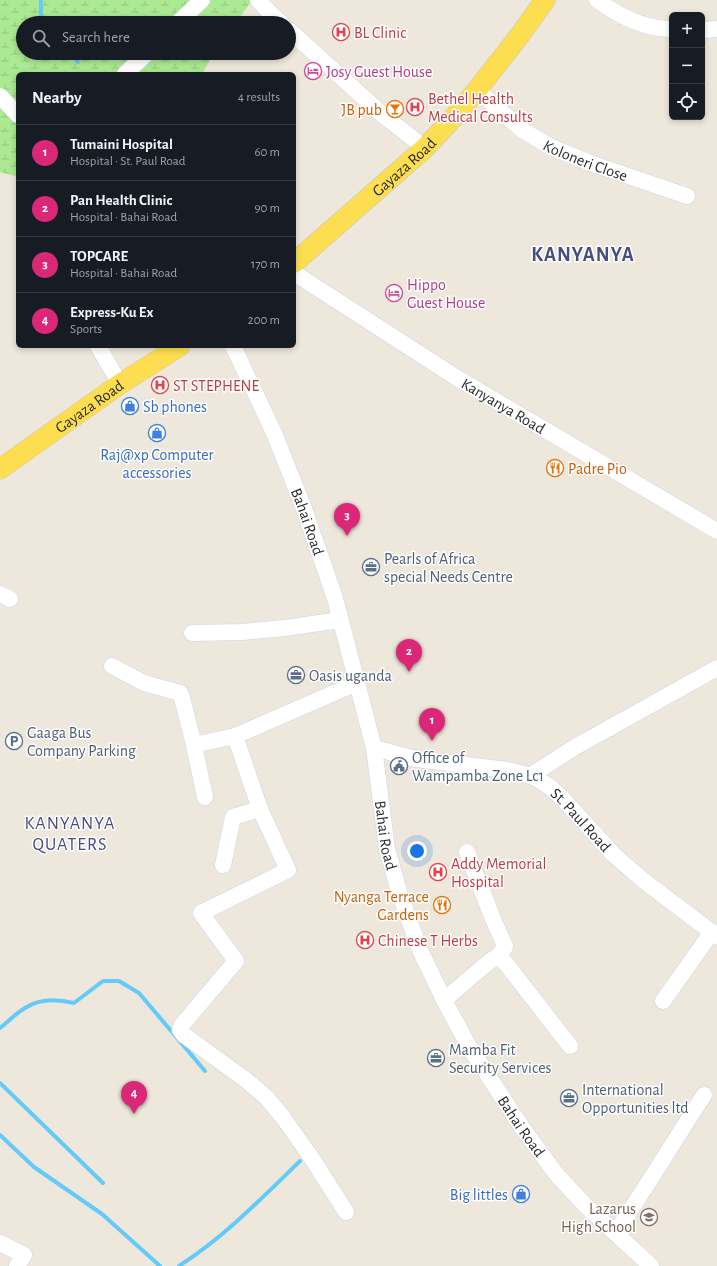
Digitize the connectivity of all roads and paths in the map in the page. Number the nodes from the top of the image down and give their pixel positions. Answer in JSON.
{"nodes":[{"id":1,"x":202,"y":0,"type":"edge"},
{"id":2,"x":258,"y":0,"type":"edge"},
{"id":3,"x":545,"y":0,"type":"edge"},
{"id":4,"x":596,"y":0,"type":"edge"},
{"id":5,"x":185,"y":16,"type":"edge"},
{"id":6,"x":273,"y":16,"type":"edge"},
{"id":7,"x":669,"y":30,"type":"edge"},
{"id":8,"x":705,"y":30,"type":"edge"},
{"id":9,"x":717,"y":30,"type":"edge"},
{"id":10,"x":296,"y":36,"type":"edge"},
{"id":11,"x":140,"y":60,"type":"edge"},
{"id":12,"x":127,"y":72,"type":"edge"},
{"id":13,"x":477,"y":90,"type":"junction"},
{"id":14,"x":0,"y":96,"type":"edge"},
{"id":15,"x":16,"y":114,"type":"edge"},
{"id":16,"x":425,"y":148,"type":"junction"},
{"id":17,"x":687,"y":196,"type":"dead end"},
{"id":18,"x":296,"y":261,"type":"edge"},
{"id":19,"x":296,"y":275,"type":"edge"},
{"id":20,"x":99,"y":348,"type":"edge"},
{"id":21,"x":177,"y":348,"type":"edge"},
{"id":22,"x":234,"y":348,"type":"edge"},
{"id":23,"x":120,"y":384,"type":"junction"},
{"id":24,"x":0,"y":469,"type":"edge"},
{"id":25,"x":717,"y":531,"type":"edge"},
{"id":26,"x":340,"y":620,"type":"junction"},
{"id":27,"x":192,"y":633,"type":"dead end"},
{"id":28,"x":112,"y":666,"type":"dead end"},
{"id":29,"x":717,"y":668,"type":"edge"},
{"id":30,"x":357,"y":683,"type":"junction"},
{"id":31,"x":235,"y":736,"type":"junction"},
{"id":32,"x":194,"y":745,"type":"junction"},
{"id":33,"x":374,"y":748,"type":"junction"},
{"id":34,"x":530,"y":776,"type":"junction"},
{"id":35,"x":205,"y":797,"type":"dead end"},
{"id":36,"x":260,"y":809,"type":"junction"},
{"id":37,"x":467,"y":852,"type":"dead end"},
{"id":38,"x":223,"y":865,"type":"dead end"},
{"id":39,"x":714,"y":934,"type":"edge"},
{"id":40,"x":498,"y":956,"type":"junction"},
{"id":41,"x":444,"y":1000,"type":"junction"},
{"id":42,"x":663,"y":1001,"type":"dead end"},
{"id":43,"x":570,"y":1046,"type":"dead end"},
{"id":44,"x":704,"y":1095,"type":"dead end"},
{"id":45,"x":346,"y":1212,"type":"dead end"},
{"id":46,"x":615,"y":1233,"type":"junction"},
{"id":47,"x":0,"y":1242,"type":"edge"},
{"id":48,"x":17,"y":1266,"type":"edge"},
{"id":49,"x":651,"y":1266,"type":"edge"}],
"edges":[{"from":1,"to":5,"type":"street"},
{"from":2,"to":6,"type":"street"},
{"from":3,"to":13,"type":"main road","name":"Gayaza Road"},
{"from":4,"to":7,"type":"street"},
{"from":8,"to":9,"type":"street"},
{"from":10,"to":16,"type":"street"},
{"from":11,"to":12,"type":"street"},
{"from":13,"to":16,"type":"main road","name":"Gayaza Road"},
{"from":13,"to":17,"type":"street","name":"Koloneri Close"},
{"from":14,"to":15,"type":"street"},
{"from":16,"to":18,"type":"main road","name":"Gayaza Road"},
{"from":19,"to":25,"type":"street","name":"Kanyanya Road"},
{"from":20,"to":23,"type":"street"},
{"from":21,"to":23,"type":"main road","name":"Gayaza Road"},
{"from":22,"to":26,"type":"street","name":"Bahai Road"},
{"from":23,"to":24,"type":"main road","name":"Gayaza Road"},
{"from":26,"to":27,"type":"street"},
{"from":26,"to":30,"type":"street","name":"Bahai Road"},
{"from":28,"to":32,"type":"street"},
{"from":29,"to":34,"type":"street"},
{"from":30,"to":31,"type":"street"},
{"from":30,"to":33,"type":"street","name":"Bahai Road"},
{"from":31,"to":32,"type":"street"},
{"from":31,"to":36,"type":"street"},
{"from":32,"to":35,"type":"street"},
{"from":33,"to":34,"type":"street","name":"St. Paul Road"},
{"from":33,"to":41,"type":"street","name":"Bahai Road"},
{"from":34,"to":39,"type":"street","name":"St. Paul Road"},
{"from":36,"to":38,"type":"street"},
{"from":36,"to":45,"type":"street"},
{"from":37,"to":40,"type":"street"},
{"from":39,"to":42,"type":"street"},
{"from":40,"to":41,"type":"street"},
{"from":40,"to":43,"type":"street"},
{"from":41,"to":46,"type":"street","name":"Bahai Road"},
{"from":44,"to":46,"type":"street"},
{"from":46,"to":49,"type":"street","name":"Bahai Road"},
{"from":47,"to":48,"type":"street"}]}
